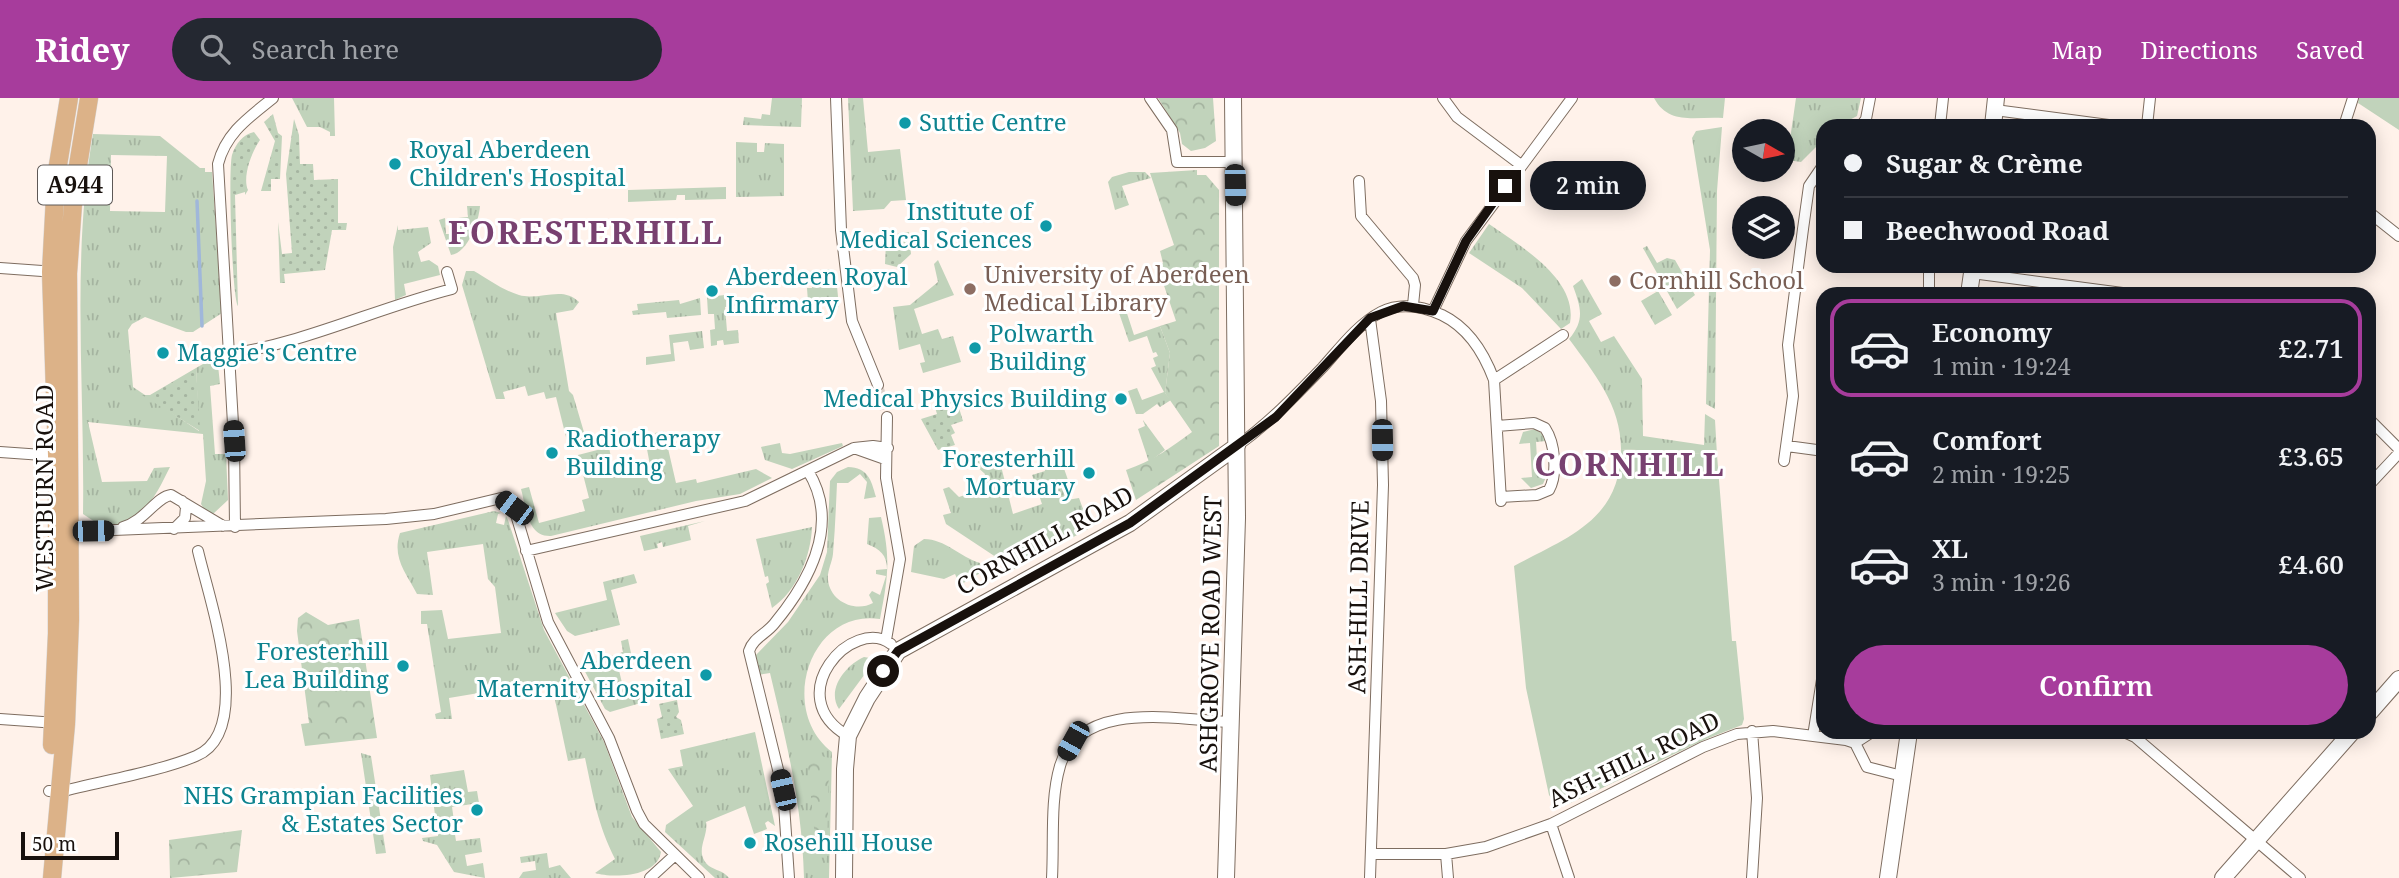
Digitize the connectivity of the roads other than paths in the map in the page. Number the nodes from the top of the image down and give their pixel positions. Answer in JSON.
{"nodes":[{"id":1,"x":69,"y":98,"type":"edge"},
{"id":2,"x":89,"y":98,"type":"edge"},
{"id":3,"x":273,"y":98,"type":"edge"},
{"id":4,"x":836,"y":98,"type":"edge"},
{"id":5,"x":1150,"y":98,"type":"edge"},
{"id":6,"x":1233,"y":98,"type":"edge"},
{"id":7,"x":1443,"y":98,"type":"edge"},
{"id":8,"x":1572,"y":98,"type":"edge"},
{"id":9,"x":1870,"y":98,"type":"edge"},
{"id":10,"x":1943,"y":98,"type":"edge"},
{"id":11,"x":2150,"y":98,"type":"edge"},
{"id":12,"x":2353,"y":98,"type":"edge"},
{"id":13,"x":1994,"y":111,"type":"edge"},
{"id":14,"x":1864,"y":119,"type":"edge"},
{"id":15,"x":1941,"y":119,"type":"edge"},
{"id":16,"x":2059,"y":119,"type":"edge"},
{"id":17,"x":2148,"y":119,"type":"edge"},
{"id":18,"x":2346,"y":119,"type":"edge"},
{"id":19,"x":1235,"y":162,"type":"junction"},
{"id":20,"x":1521,"y":165,"type":"junction"},
{"id":21,"x":1816,"y":176,"type":"edge"},
{"id":22,"x":1359,"y":181,"type":"dead end"},
{"id":23,"x":2376,"y":218,"type":"edge"},
{"id":24,"x":2399,"y":236,"type":"edge"},
{"id":25,"x":0,"y":268,"type":"edge"},
{"id":26,"x":447,"y":272,"type":"dead end"},
{"id":27,"x":59,"y":273,"type":"junction"},
{"id":28,"x":1993,"y":273,"type":"edge"},
{"id":29,"x":2084,"y":287,"type":"edge"},
{"id":30,"x":1413,"y":305,"type":"junction"},
{"id":31,"x":1433,"y":311,"type":"junction"},
{"id":32,"x":1370,"y":318,"type":"junction"},
{"id":33,"x":1563,"y":335,"type":"dead end"},
{"id":34,"x":229,"y":354,"type":"junction"},
{"id":35,"x":1494,"y":380,"type":"junction"},
{"id":36,"x":878,"y":385,"type":"tunnel mouth"},
{"id":37,"x":887,"y":417,"type":"tunnel mouth"},
{"id":38,"x":1497,"y":426,"type":"junction"},
{"id":39,"x":2376,"y":427,"type":"edge"},
{"id":40,"x":1237,"y":446,"type":"junction"},
{"id":41,"x":1787,"y":446,"type":"junction"},
{"id":42,"x":1816,"y":450,"type":"edge"},
{"id":43,"x":2399,"y":451,"type":"edge"},
{"id":44,"x":0,"y":452,"type":"edge"},
{"id":45,"x":886,"y":453,"type":"junction"},
{"id":46,"x":57,"y":456,"type":"junction"},
{"id":47,"x":1784,"y":461,"type":"dead end"},
{"id":48,"x":808,"y":471,"type":"junction"},
{"id":49,"x":2376,"y":477,"type":"edge"},
{"id":50,"x":180,"y":499,"type":"junction"},
{"id":51,"x":230,"y":527,"type":"junction"},
{"id":52,"x":174,"y":529,"type":"junction"},
{"id":53,"x":63,"y":531,"type":"junction"},
{"id":54,"x":109,"y":531,"type":"junction"},
{"id":55,"x":198,"y":551,"type":"dead end"},
{"id":56,"x":526,"y":551,"type":"junction"},
{"id":57,"x":892,"y":646,"type":"junction"},
{"id":58,"x":2399,"y":679,"type":"edge"},
{"id":59,"x":2376,"y":705,"type":"edge"},
{"id":60,"x":1816,"y":717,"type":"edge"},
{"id":61,"x":0,"y":719,"type":"edge"},
{"id":62,"x":1232,"y":722,"type":"junction"},
{"id":63,"x":59,"y":723,"type":"junction"},
{"id":64,"x":1752,"y":731,"type":"junction"},
{"id":65,"x":848,"y":736,"type":"junction"},
{"id":66,"x":1813,"y":736,"type":"junction"},
{"id":67,"x":1816,"y":737,"type":"edge"},
{"id":68,"x":1829,"y":739,"type":"edge"},
{"id":69,"x":1863,"y":739,"type":"edge"},
{"id":70,"x":1908,"y":739,"type":"edge"},
{"id":71,"x":2144,"y":739,"type":"edge"},
{"id":72,"x":2347,"y":739,"type":"edge"},
{"id":73,"x":1856,"y":744,"type":"junction"},
{"id":74,"x":1902,"y":776,"type":"junction"},
{"id":75,"x":55,"y":792,"type":"junction"},
{"id":76,"x":1551,"y":824,"type":"junction"},
{"id":77,"x":2256,"y":841,"type":"junction"},
{"id":78,"x":1371,"y":854,"type":"junction"},
{"id":79,"x":1446,"y":854,"type":"junction"},
{"id":80,"x":675,"y":855,"type":"junction"},
{"id":81,"x":44,"y":878,"type":"edge"},
{"id":82,"x":52,"y":878,"type":"edge"},
{"id":83,"x":650,"y":878,"type":"edge"},
{"id":84,"x":699,"y":878,"type":"edge"},
{"id":85,"x":789,"y":878,"type":"edge"},
{"id":86,"x":844,"y":878,"type":"edge"},
{"id":87,"x":1052,"y":878,"type":"edge"},
{"id":88,"x":1226,"y":878,"type":"edge"},
{"id":89,"x":1370,"y":878,"type":"edge"},
{"id":90,"x":1448,"y":878,"type":"edge"},
{"id":91,"x":1569,"y":878,"type":"edge"},
{"id":92,"x":1752,"y":878,"type":"edge"},
{"id":93,"x":1891,"y":878,"type":"edge"},
{"id":94,"x":2223,"y":878,"type":"edge"},
{"id":95,"x":2300,"y":878,"type":"edge"}],
"edges":[{"from":1,"to":27,"type":"main road","name":"WESTBURN ROAD","number":"A944"},
{"from":2,"to":27,"type":"main road","name":"WESTBURN ROAD","number":"A944"},
{"from":3,"to":34,"type":"street"},
{"from":4,"to":36,"type":"street"},
{"from":5,"to":19,"type":"street"},
{"from":6,"to":19,"type":"street","name":"ASHGROVE ROAD WEST"},
{"from":7,"to":20,"type":"street"},
{"from":8,"to":20,"type":"street"},
{"from":9,"to":14,"type":"street"},
{"from":10,"to":15,"type":"street"},
{"from":11,"to":17,"type":"street"},
{"from":12,"to":18,"type":"street"},
{"from":13,"to":16,"type":"street"},
{"from":19,"to":40,"type":"street","name":"ASHGROVE ROAD WEST"},
{"from":20,"to":31,"type":"street"},
{"from":21,"to":41,"type":"street"},
{"from":22,"to":30,"type":"street"},
{"from":23,"to":24,"type":"street"},
{"from":25,"to":27,"type":"street"},
{"from":26,"to":34,"type":"street"},
{"from":27,"to":46,"type":"main road","name":"WESTBURN ROAD","number":"A944"},
{"from":27,"to":53,"type":"main road","name":"WESTBURN ROAD","number":"A944"},
{"from":28,"to":29,"type":"street"},
{"from":30,"to":31,"type":"street"},
{"from":30,"to":32,"type":"street"},
{"from":31,"to":35,"type":"street"},
{"from":32,"to":40,"type":"street"},
{"from":32,"to":78,"type":"street","name":"ASH-HILL DRIVE"},
{"from":33,"to":35,"type":"street"},
{"from":34,"to":51,"type":"street"},
{"from":35,"to":38,"type":"street"},
{"from":37,"to":45,"type":"street"},
{"from":38,"to":38,"type":"street"},
{"from":39,"to":43,"type":"street"},
{"from":40,"to":57,"type":"street","name":"CORNHILL ROAD"},
{"from":40,"to":62,"type":"street","name":"ASHGROVE ROAD WEST"},
{"from":41,"to":42,"type":"street"},
{"from":41,"to":47,"type":"street"},
{"from":43,"to":49,"type":"street"},
{"from":44,"to":46,"type":"street"},
{"from":45,"to":48,"type":"street"},
{"from":45,"to":57,"type":"street"},
{"from":46,"to":53,"type":"main road","name":"WESTBURN ROAD","number":"A944"},
{"from":48,"to":56,"type":"street"},
{"from":48,"to":85,"type":"street"},
{"from":50,"to":51,"type":"street"},
{"from":50,"to":52,"type":"street"},
{"from":50,"to":54,"type":"street"},
{"from":51,"to":52,"type":"street"},
{"from":51,"to":56,"type":"street"},
{"from":52,"to":54,"type":"street"},
{"from":53,"to":54,"type":"street"},
{"from":53,"to":63,"type":"main road","name":"WESTBURN ROAD","number":"A944"},
{"from":55,"to":75,"type":"street"},
{"from":56,"to":80,"type":"street"},
{"from":57,"to":65,"type":"street","name":"CORNHILL ROAD"},
{"from":57,"to":65,"type":"street"},
{"from":58,"to":59,"type":"street"},
{"from":60,"to":66,"type":"street"},
{"from":61,"to":63,"type":"street"},
{"from":62,"to":87,"type":"street"},
{"from":62,"to":88,"type":"street","name":"ASHGROVE ROAD WEST"},
{"from":63,"to":75,"type":"main road","name":"WESTBURN ROAD","number":"A944"},
{"from":64,"to":66,"type":"street","name":"ASH-HILL ROAD"},
{"from":64,"to":76,"type":"street","name":"ASH-HILL ROAD"},
{"from":64,"to":92,"type":"street"},
{"from":65,"to":86,"type":"street","name":"CORNHILL ROAD"},
{"from":66,"to":67,"type":"street","name":"ASH-HILL ROAD"},
{"from":68,"to":73,"type":"street","name":"ASH-HILL ROAD"},
{"from":69,"to":73,"type":"street"},
{"from":70,"to":74,"type":"street"},
{"from":71,"to":77,"type":"street"},
{"from":72,"to":77,"type":"street"},
{"from":73,"to":74,"type":"street"},
{"from":74,"to":93,"type":"street"},
{"from":75,"to":81,"type":"main road","name":"WESTBURN ROAD","number":"A944"},
{"from":75,"to":82,"type":"main road","name":"WESTBURN ROAD","number":"A944"},
{"from":76,"to":79,"type":"street","name":"ASH-HILL ROAD"},
{"from":76,"to":91,"type":"street"},
{"from":77,"to":94,"type":"street"},
{"from":77,"to":95,"type":"street"},
{"from":78,"to":79,"type":"street","name":"ASH-HILL ROAD"},
{"from":78,"to":89,"type":"street","name":"ASH-HILL DRIVE"},
{"from":79,"to":90,"type":"street"},
{"from":80,"to":83,"type":"street"},
{"from":80,"to":84,"type":"street"}]}
